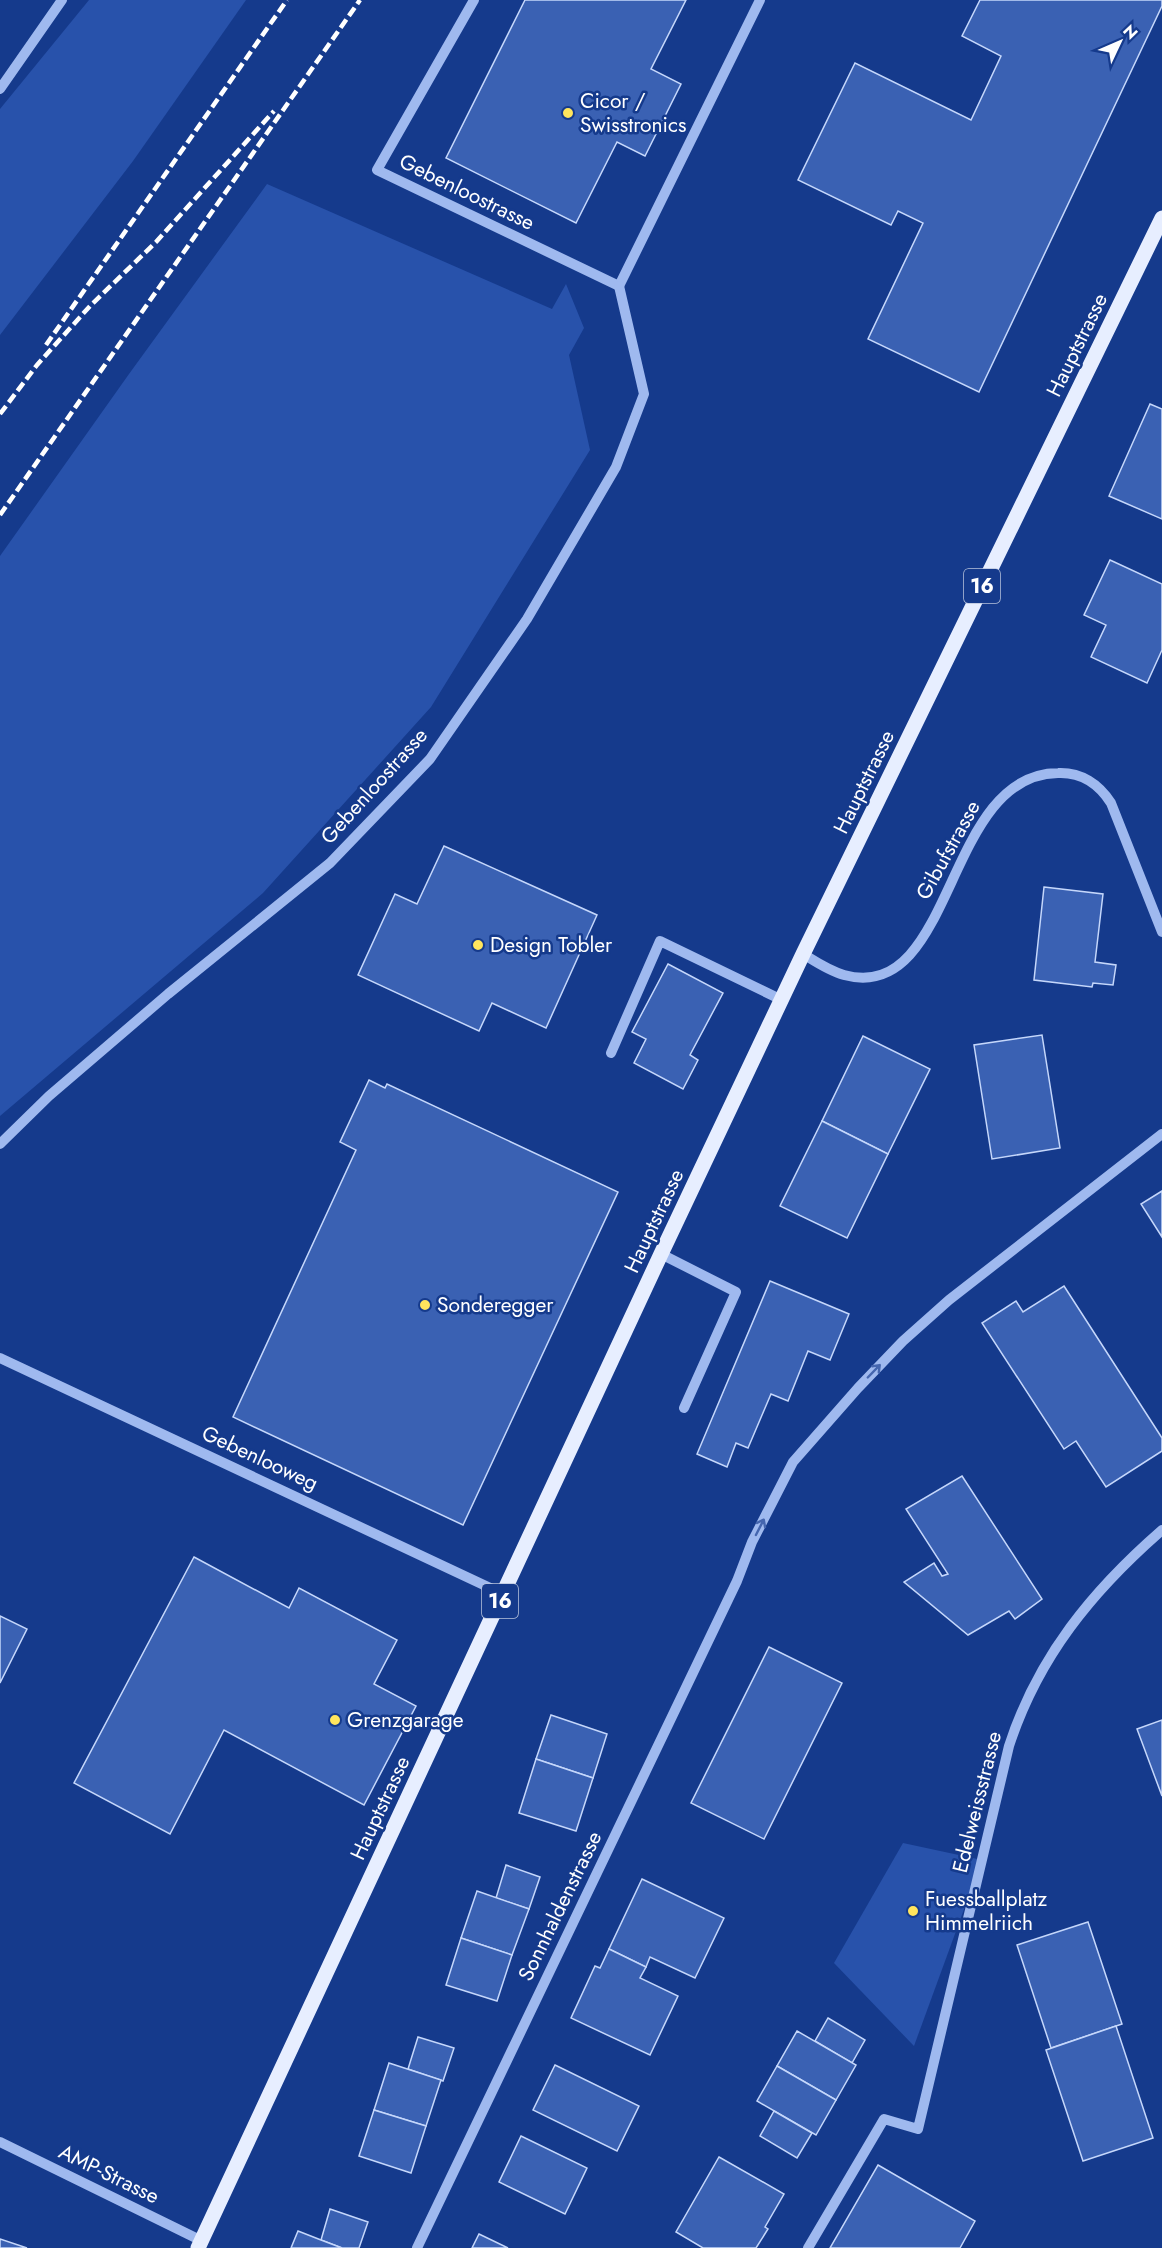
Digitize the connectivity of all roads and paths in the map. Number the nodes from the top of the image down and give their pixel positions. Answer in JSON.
{"nodes":[{"id":1,"x":62,"y":0,"type":"edge"},
{"id":2,"x":474,"y":0,"type":"edge"},
{"id":3,"x":760,"y":0,"type":"edge"},
{"id":4,"x":0,"y":90,"type":"edge"},
{"id":5,"x":1162,"y":218,"type":"edge"},
{"id":6,"x":619,"y":286,"type":"junction"},
{"id":7,"x":1162,"y":932,"type":"edge"},
{"id":8,"x":803,"y":954,"type":"junction"},
{"id":9,"x":782,"y":1000,"type":"junction"},
{"id":10,"x":611,"y":1053,"type":"dead end"},
{"id":11,"x":1162,"y":1134,"type":"edge"},
{"id":12,"x":0,"y":1144,"type":"edge"},
{"id":13,"x":661,"y":1254,"type":"junction"},
{"id":14,"x":0,"y":1358,"type":"edge"},
{"id":15,"x":684,"y":1408,"type":"dead end"},
{"id":16,"x":1162,"y":1530,"type":"edge"},
{"id":17,"x":503,"y":1594,"type":"junction"},
{"id":18,"x":0,"y":2142,"type":"edge"},
{"id":19,"x":199,"y":2244,"type":"edge"},
{"id":20,"x":417,"y":2248,"type":"edge"},
{"id":21,"x":808,"y":2248,"type":"edge"}],
"edges":[{"from":1,"to":4,"type":"street"},
{"from":2,"to":6,"type":"street","name":"Gebenloostrasse"},
{"from":3,"to":6,"type":"street"},
{"from":5,"to":8,"type":"main road","name":"Hauptstrasse","number":"16"},
{"from":6,"to":12,"type":"street","name":"Gebenloostrasse"},
{"from":7,"to":8,"type":"street","name":"Gibufstrasse"},
{"from":8,"to":9,"type":"main road","name":"Hauptstrasse","number":"16"},
{"from":9,"to":10,"type":"street"},
{"from":9,"to":13,"type":"main road","name":"Hauptstrasse","number":"16"},
{"from":20,"to":11,"type":"street","name":"Sonnhaldenstrasse","one_way":true},
{"from":13,"to":15,"type":"street"},
{"from":13,"to":17,"type":"main road","name":"Hauptstrasse","number":"16"},
{"from":14,"to":17,"type":"street","name":"Gebenlooweg"},
{"from":16,"to":21,"type":"street","name":"Edelweissstrasse"},
{"from":17,"to":19,"type":"main road","name":"Hauptstrasse","number":"16"},
{"from":18,"to":19,"type":"street","name":"AMP-Strasse"}]}
